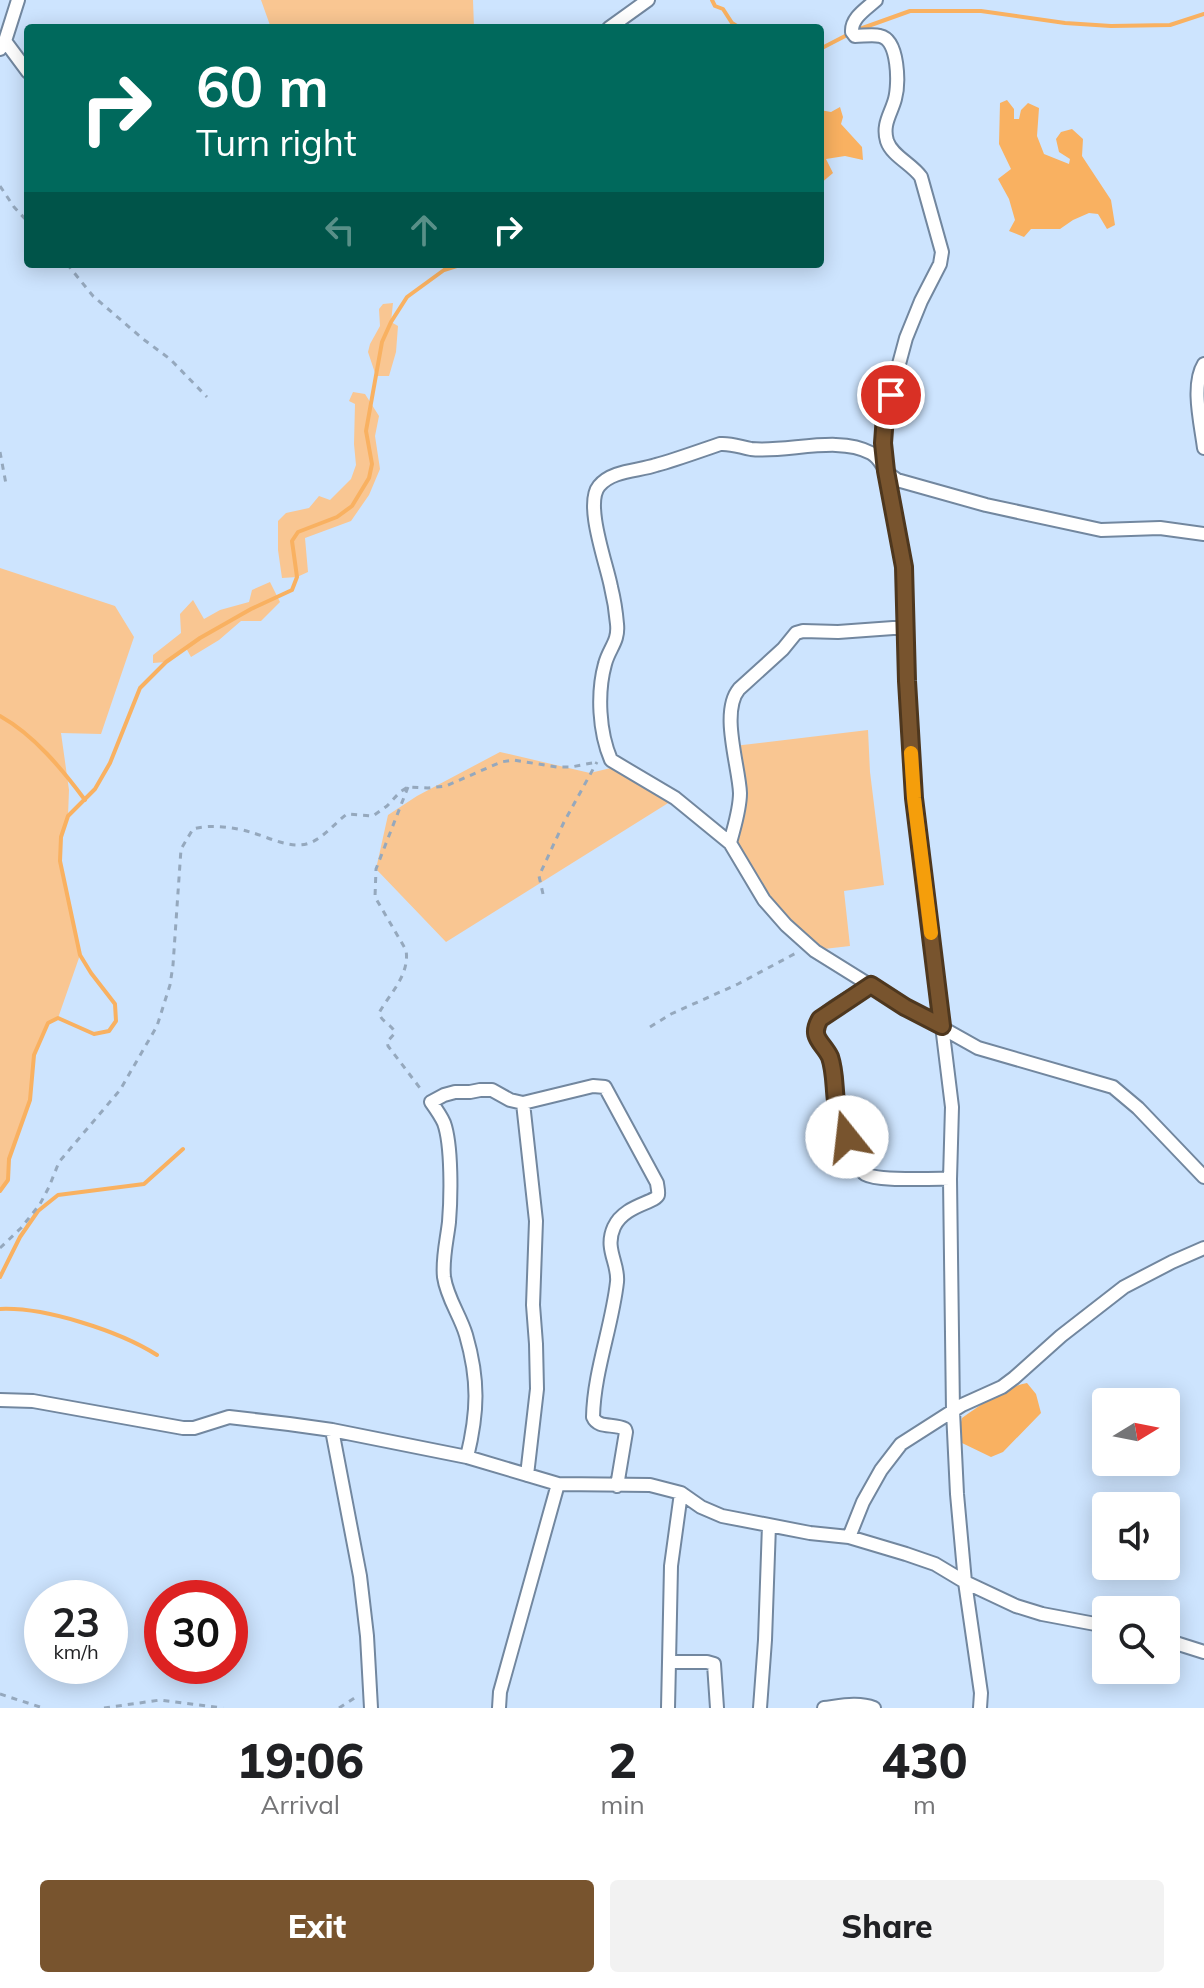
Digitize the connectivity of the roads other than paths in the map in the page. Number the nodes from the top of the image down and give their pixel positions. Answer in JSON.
{"nodes":[{"id":1,"x":18,"y":0,"type":"edge"},
{"id":2,"x":648,"y":0,"type":"edge"},
{"id":3,"x":876,"y":0,"type":"edge"},
{"id":4,"x":615,"y":24,"type":"edge"},
{"id":5,"x":2,"y":45,"type":"edge"},
{"id":6,"x":24,"y":68,"type":"edge"},
{"id":7,"x":1204,"y":364,"type":"edge"},
{"id":8,"x":1204,"y":448,"type":"edge"},
{"id":9,"x":886,"y":471,"type":"junction"},
{"id":10,"x":1204,"y":534,"type":"edge"},
{"id":11,"x":907,"y":627,"type":"junction"},
{"id":12,"x":730,"y":843,"type":"junction"},
{"id":13,"x":871,"y":985,"type":"junction"},
{"id":14,"x":942,"y":1026,"type":"junction"},
{"id":15,"x":523,"y":1103,"type":"junction"},
{"id":16,"x":1204,"y":1177,"type":"edge"},
{"id":17,"x":950,"y":1179,"type":"junction"},
{"id":18,"x":1204,"y":1248,"type":"edge"},
{"id":19,"x":0,"y":1400,"type":"edge"},
{"id":20,"x":953,"y":1411,"type":"junction"},
{"id":21,"x":332,"y":1430,"type":"junction"},
{"id":22,"x":467,"y":1457,"type":"junction"},
{"id":23,"x":527,"y":1475,"type":"junction"},
{"id":24,"x":558,"y":1484,"type":"junction"},
{"id":25,"x":617,"y":1486,"type":"junction"},
{"id":26,"x":681,"y":1493,"type":"junction"},
{"id":27,"x":769,"y":1525,"type":"junction"},
{"id":28,"x":849,"y":1537,"type":"junction"},
{"id":29,"x":965,"y":1582,"type":"junction"},
{"id":30,"x":1092,"y":1623,"type":"edge"},
{"id":31,"x":1180,"y":1644,"type":"edge"},
{"id":32,"x":1204,"y":1652,"type":"edge"},
{"id":33,"x":669,"y":1662,"type":"junction"},
{"id":34,"x":371,"y":1708,"type":"edge"},
{"id":35,"x":499,"y":1708,"type":"edge"},
{"id":36,"x":668,"y":1708,"type":"edge"},
{"id":37,"x":717,"y":1708,"type":"edge"},
{"id":38,"x":760,"y":1708,"type":"edge"},
{"id":39,"x":824,"y":1708,"type":"edge"},
{"id":40,"x":874,"y":1708,"type":"edge"},
{"id":41,"x":980,"y":1708,"type":"edge"}],
"edges":[{"from":1,"to":5,"type":"street"},
{"from":2,"to":4,"type":"street"},
{"from":3,"to":9,"type":"street"},
{"from":5,"to":6,"type":"street"},
{"from":7,"to":8,"type":"street"},
{"from":9,"to":10,"type":"street"},
{"from":9,"to":11,"type":"street"},
{"from":9,"to":12,"type":"street"},
{"from":11,"to":12,"type":"street"},
{"from":11,"to":14,"type":"street"},
{"from":12,"to":13,"type":"street"},
{"from":13,"to":14,"type":"street"},
{"from":13,"to":17,"type":"street"},
{"from":14,"to":16,"type":"street"},
{"from":14,"to":17,"type":"street"},
{"from":15,"to":22,"type":"street"},
{"from":15,"to":23,"type":"street"},
{"from":15,"to":25,"type":"street"},
{"from":17,"to":20,"type":"street"},
{"from":18,"to":20,"type":"street"},
{"from":19,"to":21,"type":"street"},
{"from":20,"to":28,"type":"street"},
{"from":20,"to":29,"type":"street"},
{"from":21,"to":22,"type":"street"},
{"from":21,"to":34,"type":"street"},
{"from":22,"to":23,"type":"street"},
{"from":23,"to":24,"type":"street"},
{"from":24,"to":25,"type":"street"},
{"from":24,"to":35,"type":"street"},
{"from":25,"to":26,"type":"street"},
{"from":26,"to":27,"type":"street"},
{"from":26,"to":33,"type":"street"},
{"from":27,"to":28,"type":"street"},
{"from":27,"to":38,"type":"street"},
{"from":28,"to":29,"type":"street"},
{"from":29,"to":30,"type":"street"},
{"from":29,"to":41,"type":"street"},
{"from":31,"to":32,"type":"street"},
{"from":33,"to":36,"type":"street"},
{"from":33,"to":37,"type":"street"},
{"from":39,"to":40,"type":"street"}]}
